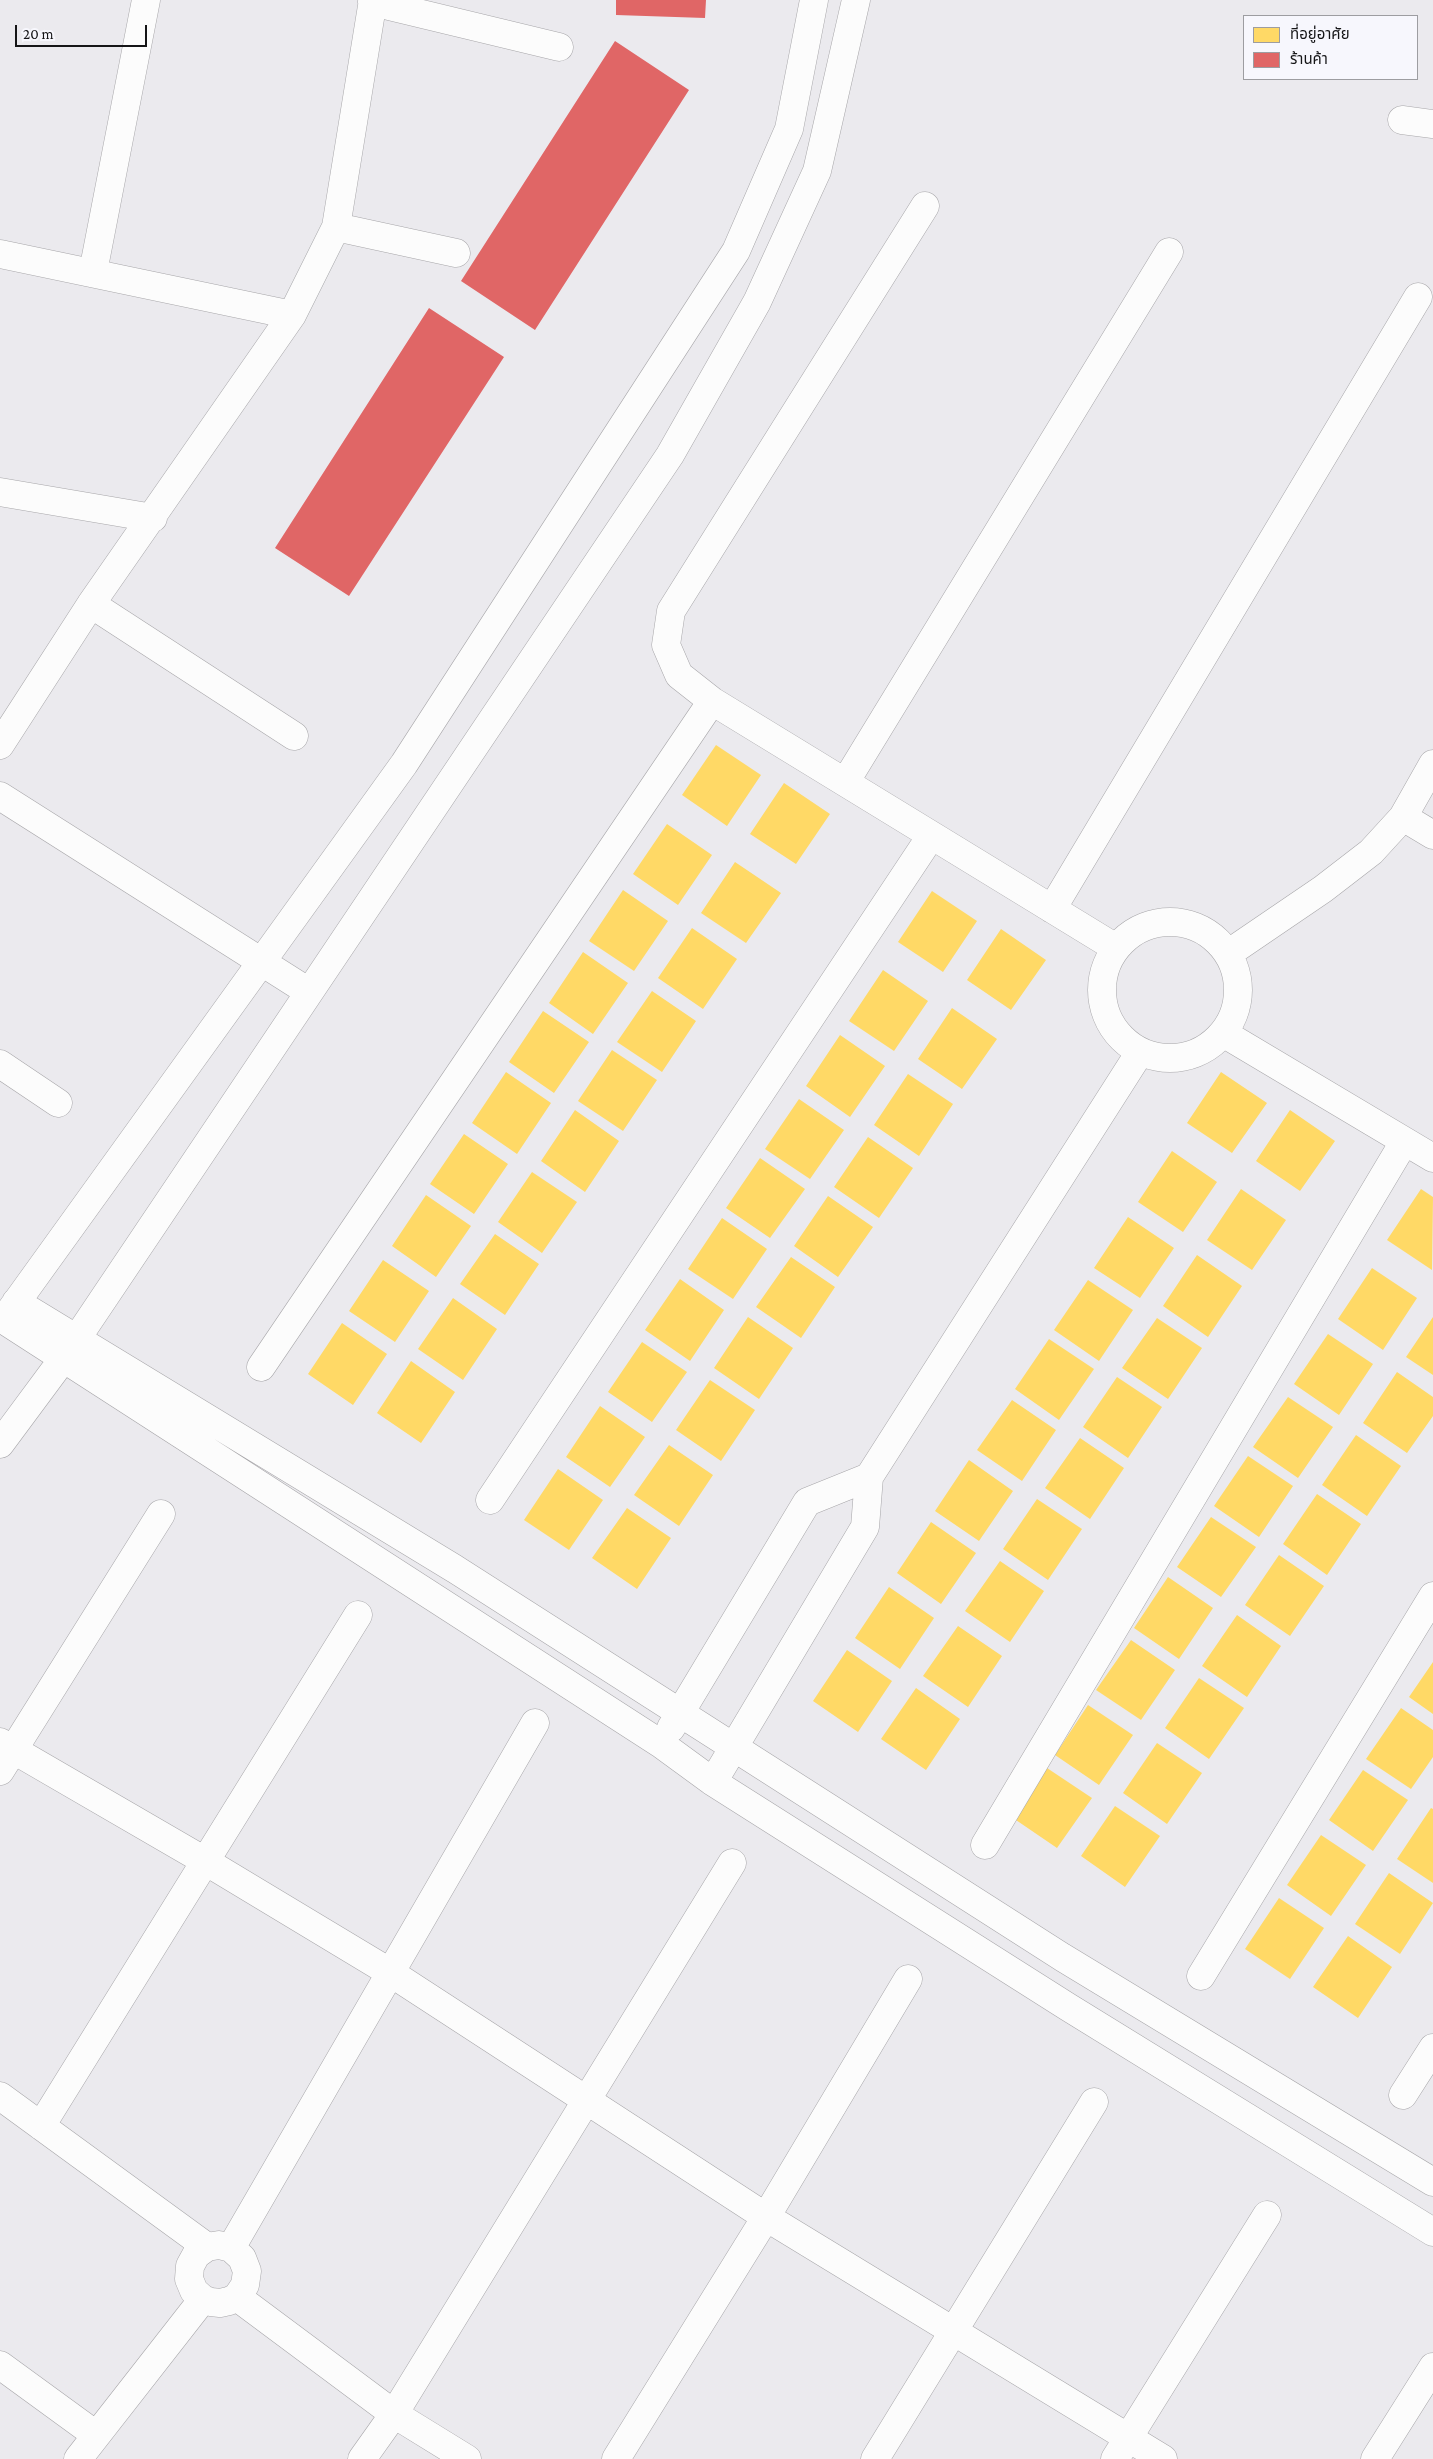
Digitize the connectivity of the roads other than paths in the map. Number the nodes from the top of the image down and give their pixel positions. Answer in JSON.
{"nodes":[{"id":1,"x":146,"y":0,"type":"edge"},
{"id":2,"x":814,"y":0,"type":"edge"},
{"id":3,"x":856,"y":0,"type":"edge"},
{"id":4,"x":372,"y":1,"type":"edge"},
{"id":5,"x":559,"y":47,"type":"dead end"},
{"id":6,"x":1402,"y":120,"type":"dead end"},
{"id":7,"x":1433,"y":124,"type":"edge"},
{"id":8,"x":924,"y":206,"type":"dead end"},
{"id":9,"x":336,"y":227,"type":"junction"},
{"id":10,"x":1169,"y":252,"type":"dead end"},
{"id":11,"x":456,"y":253,"type":"dead end"},
{"id":12,"x":0,"y":254,"type":"edge"},
{"id":13,"x":93,"y":272,"type":"junction"},
{"id":14,"x":1418,"y":297,"type":"dead end"},
{"id":15,"x":292,"y":315,"type":"junction"},
{"id":16,"x":0,"y":492,"type":"edge"},
{"id":17,"x":153,"y":518,"type":"junction"},
{"id":18,"x":91,"y":604,"type":"junction"},
{"id":19,"x":712,"y":701,"type":"junction"},
{"id":20,"x":294,"y":736,"type":"dead end"},
{"id":21,"x":0,"y":745,"type":"edge"},
{"id":22,"x":1433,"y":764,"type":"edge"},
{"id":23,"x":846,"y":781,"type":"junction"},
{"id":24,"x":0,"y":796,"type":"edge"},
{"id":25,"x":1403,"y":817,"type":"junction"},
{"id":26,"x":1433,"y":835,"type":"edge"},
{"id":27,"x":931,"y":836,"type":"junction"},
{"id":28,"x":1052,"y":909,"type":"junction"},
{"id":29,"x":1116,"y":948,"type":"junction"},
{"id":30,"x":1229,"y":953,"type":"junction"},
{"id":31,"x":262,"y":962,"type":"junction"},
{"id":32,"x":309,"y":992,"type":"junction"},
{"id":33,"x":1223,"y":1033,"type":"junction"},
{"id":34,"x":1140,"y":1052,"type":"junction"},
{"id":35,"x":0,"y":1064,"type":"edge"},
{"id":36,"x":58,"y":1103,"type":"dead end"},
{"id":37,"x":1404,"y":1142,"type":"junction"},
{"id":38,"x":1433,"y":1158,"type":"edge"},
{"id":39,"x":7,"y":1316,"type":"edge"},
{"id":40,"x":70,"y":1349,"type":"junction"},
{"id":41,"x":261,"y":1367,"type":"dead end"},
{"id":42,"x":0,"y":1444,"type":"edge"},
{"id":43,"x":869,"y":1477,"type":"junction"},
{"id":44,"x":490,"y":1500,"type":"dead end"},
{"id":45,"x":161,"y":1514,"type":"dead end"},
{"id":46,"x":1433,"y":1596,"type":"edge"},
{"id":47,"x":358,"y":1615,"type":"dead end"},
{"id":48,"x":680,"y":1713,"type":"junction"},
{"id":49,"x":535,"y":1723,"type":"dead end"},
{"id":50,"x":661,"y":1744,"type":"junction"},
{"id":51,"x":736,"y":1747,"type":"junction"},
{"id":52,"x":4,"y":1754,"type":"edge"},
{"id":53,"x":713,"y":1782,"type":"junction"},
{"id":54,"x":984,"y":1844,"type":"dead end"},
{"id":55,"x":206,"y":1861,"type":"junction"},
{"id":56,"x":732,"y":1864,"type":"dead end"},
{"id":57,"x":391,"y":1973,"type":"junction"},
{"id":58,"x":1201,"y":1976,"type":"dead end"},
{"id":59,"x":908,"y":1979,"type":"dead end"},
{"id":60,"x":1433,"y":2048,"type":"edge"},
{"id":61,"x":1403,"y":2095,"type":"dead end"},
{"id":62,"x":586,"y":2100,"type":"junction"},
{"id":63,"x":1094,"y":2102,"type":"dead end"},
{"id":64,"x":3,"y":2106,"type":"edge"},
{"id":65,"x":41,"y":2126,"type":"junction"},
{"id":66,"x":1386,"y":2152,"type":"junction"},
{"id":67,"x":1433,"y":2182,"type":"edge"},
{"id":68,"x":1364,"y":2190,"type":"junction"},
{"id":69,"x":1267,"y":2214,"type":"dead end"},
{"id":70,"x":766,"y":2216,"type":"junction"},
{"id":71,"x":1433,"y":2232,"type":"edge"},
{"id":72,"x":219,"y":2248,"type":"junction"},
{"id":73,"x":237,"y":2297,"type":"junction"},
{"id":74,"x":203,"y":2299,"type":"junction"},
{"id":75,"x":954,"y":2330,"type":"junction"},
{"id":76,"x":0,"y":2365,"type":"edge"},
{"id":77,"x":1433,"y":2367,"type":"edge"},
{"id":78,"x":394,"y":2414,"type":"junction"},
{"id":79,"x":96,"y":2434,"type":"junction"},
{"id":80,"x":1122,"y":2448,"type":"edge"},
{"id":81,"x":78,"y":2459,"type":"edge"},
{"id":82,"x":362,"y":2459,"type":"edge"},
{"id":83,"x":466,"y":2459,"type":"edge"},
{"id":84,"x":616,"y":2459,"type":"edge"},
{"id":85,"x":875,"y":2459,"type":"edge"},
{"id":86,"x":1163,"y":2459,"type":"edge"},
{"id":87,"x":1375,"y":2459,"type":"edge"}],
"edges":[{"from":1,"to":13,"type":"street"},
{"from":2,"to":31,"type":"street"},
{"from":3,"to":32,"type":"street"},
{"from":4,"to":5,"type":"street"},
{"from":4,"to":9,"type":"street"},
{"from":6,"to":7,"type":"street"},
{"from":8,"to":19,"type":"street"},
{"from":9,"to":11,"type":"street"},
{"from":9,"to":15,"type":"street"},
{"from":10,"to":23,"type":"street"},
{"from":12,"to":13,"type":"street"},
{"from":13,"to":15,"type":"street"},
{"from":14,"to":28,"type":"street"},
{"from":15,"to":17,"type":"street"},
{"from":16,"to":17,"type":"street"},
{"from":17,"to":18,"type":"street"},
{"from":18,"to":20,"type":"street"},
{"from":18,"to":21,"type":"street"},
{"from":19,"to":23,"type":"street"},
{"from":19,"to":41,"type":"street"},
{"from":22,"to":25,"type":"street"},
{"from":23,"to":27,"type":"street"},
{"from":24,"to":31,"type":"street"},
{"from":25,"to":26,"type":"street"},
{"from":25,"to":30,"type":"street"},
{"from":27,"to":28,"type":"street"},
{"from":27,"to":44,"type":"street"},
{"from":28,"to":29,"type":"street"},
{"from":29,"to":30,"type":"street"},
{"from":29,"to":34,"type":"street"},
{"from":30,"to":33,"type":"street"},
{"from":31,"to":32,"type":"street"},
{"from":31,"to":39,"type":"street"},
{"from":32,"to":40,"type":"street"},
{"from":33,"to":34,"type":"street"},
{"from":33,"to":37,"type":"street"},
{"from":34,"to":43,"type":"street"},
{"from":35,"to":36,"type":"street"},
{"from":37,"to":38,"type":"street"},
{"from":37,"to":54,"type":"street"},
{"from":39,"to":40,"type":"street"},
{"from":40,"to":42,"type":"street"},
{"from":40,"to":48,"type":"street"},
{"from":40,"to":50,"type":"street"},
{"from":43,"to":48,"type":"street"},
{"from":43,"to":51,"type":"street"},
{"from":45,"to":52,"type":"street"},
{"from":46,"to":58,"type":"street"},
{"from":47,"to":55,"type":"street"},
{"from":48,"to":50,"type":"street"},
{"from":48,"to":51,"type":"street"},
{"from":49,"to":57,"type":"street"},
{"from":50,"to":53,"type":"street"},
{"from":51,"to":53,"type":"street"},
{"from":51,"to":66,"type":"street"},
{"from":52,"to":55,"type":"street"},
{"from":53,"to":68,"type":"street"},
{"from":55,"to":57,"type":"street"},
{"from":55,"to":65,"type":"street"},
{"from":56,"to":62,"type":"street"},
{"from":57,"to":62,"type":"street"},
{"from":57,"to":72,"type":"street"},
{"from":59,"to":70,"type":"street"},
{"from":60,"to":61,"type":"street"},
{"from":62,"to":70,"type":"street"},
{"from":62,"to":78,"type":"street"},
{"from":63,"to":75,"type":"street"},
{"from":64,"to":65,"type":"street"},
{"from":65,"to":72,"type":"street"},
{"from":66,"to":67,"type":"street"},
{"from":66,"to":68,"type":"street"},
{"from":68,"to":71,"type":"street"},
{"from":69,"to":80,"type":"street"},
{"from":70,"to":75,"type":"street"},
{"from":70,"to":84,"type":"street"},
{"from":72,"to":73,"type":"street"},
{"from":72,"to":74,"type":"street"},
{"from":73,"to":74,"type":"street"},
{"from":73,"to":78,"type":"street"},
{"from":74,"to":79,"type":"street"},
{"from":75,"to":80,"type":"street"},
{"from":75,"to":85,"type":"street"},
{"from":76,"to":79,"type":"street"},
{"from":77,"to":87,"type":"street"},
{"from":78,"to":82,"type":"street"},
{"from":78,"to":83,"type":"street"},
{"from":79,"to":81,"type":"street"},
{"from":80,"to":86,"type":"street"}]}
